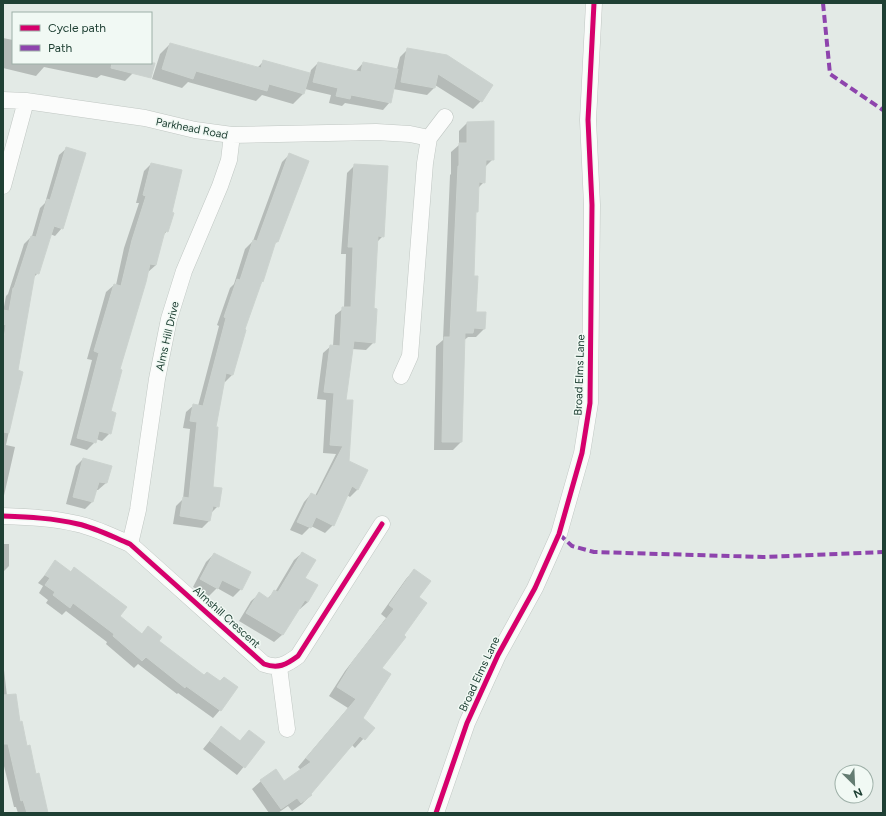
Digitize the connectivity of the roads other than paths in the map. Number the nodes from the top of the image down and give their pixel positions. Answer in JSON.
{"nodes":[{"id":1,"x":594,"y":3,"type":"edge"},
{"id":2,"x":3,"y":100,"type":"edge"},
{"id":3,"x":26,"y":101,"type":"junction"},
{"id":4,"x":445,"y":117,"type":"dead end"},
{"id":5,"x":232,"y":135,"type":"junction"},
{"id":6,"x":429,"y":138,"type":"junction"},
{"id":7,"x":3,"y":186,"type":"edge"},
{"id":8,"x":401,"y":376,"type":"dead end"},
{"id":9,"x":3,"y":516,"type":"edge"},
{"id":10,"x":382,"y":524,"type":"dead end"},
{"id":11,"x":130,"y":544,"type":"junction"},
{"id":12,"x":279,"y":667,"type":"junction"},
{"id":13,"x":287,"y":729,"type":"dead end"},
{"id":14,"x":436,"y":813,"type":"edge"}],
"edges":[{"from":1,"to":14,"type":"street","name":"Broad Elms Lane"},
{"from":2,"to":3,"type":"street","name":"Parkhead Road"},
{"from":3,"to":5,"type":"street","name":"Parkhead Road"},
{"from":3,"to":7,"type":"street"},
{"from":4,"to":6,"type":"street"},
{"from":5,"to":6,"type":"street","name":"Parkhead Road"},
{"from":5,"to":11,"type":"street","name":"Alms Hill Drive"},
{"from":6,"to":8,"type":"street"},
{"from":9,"to":11,"type":"street","name":"Almshill Crescent"},
{"from":10,"to":12,"type":"street"},
{"from":11,"to":12,"type":"street","name":"Almshill Crescent"},
{"from":12,"to":13,"type":"street"}]}
